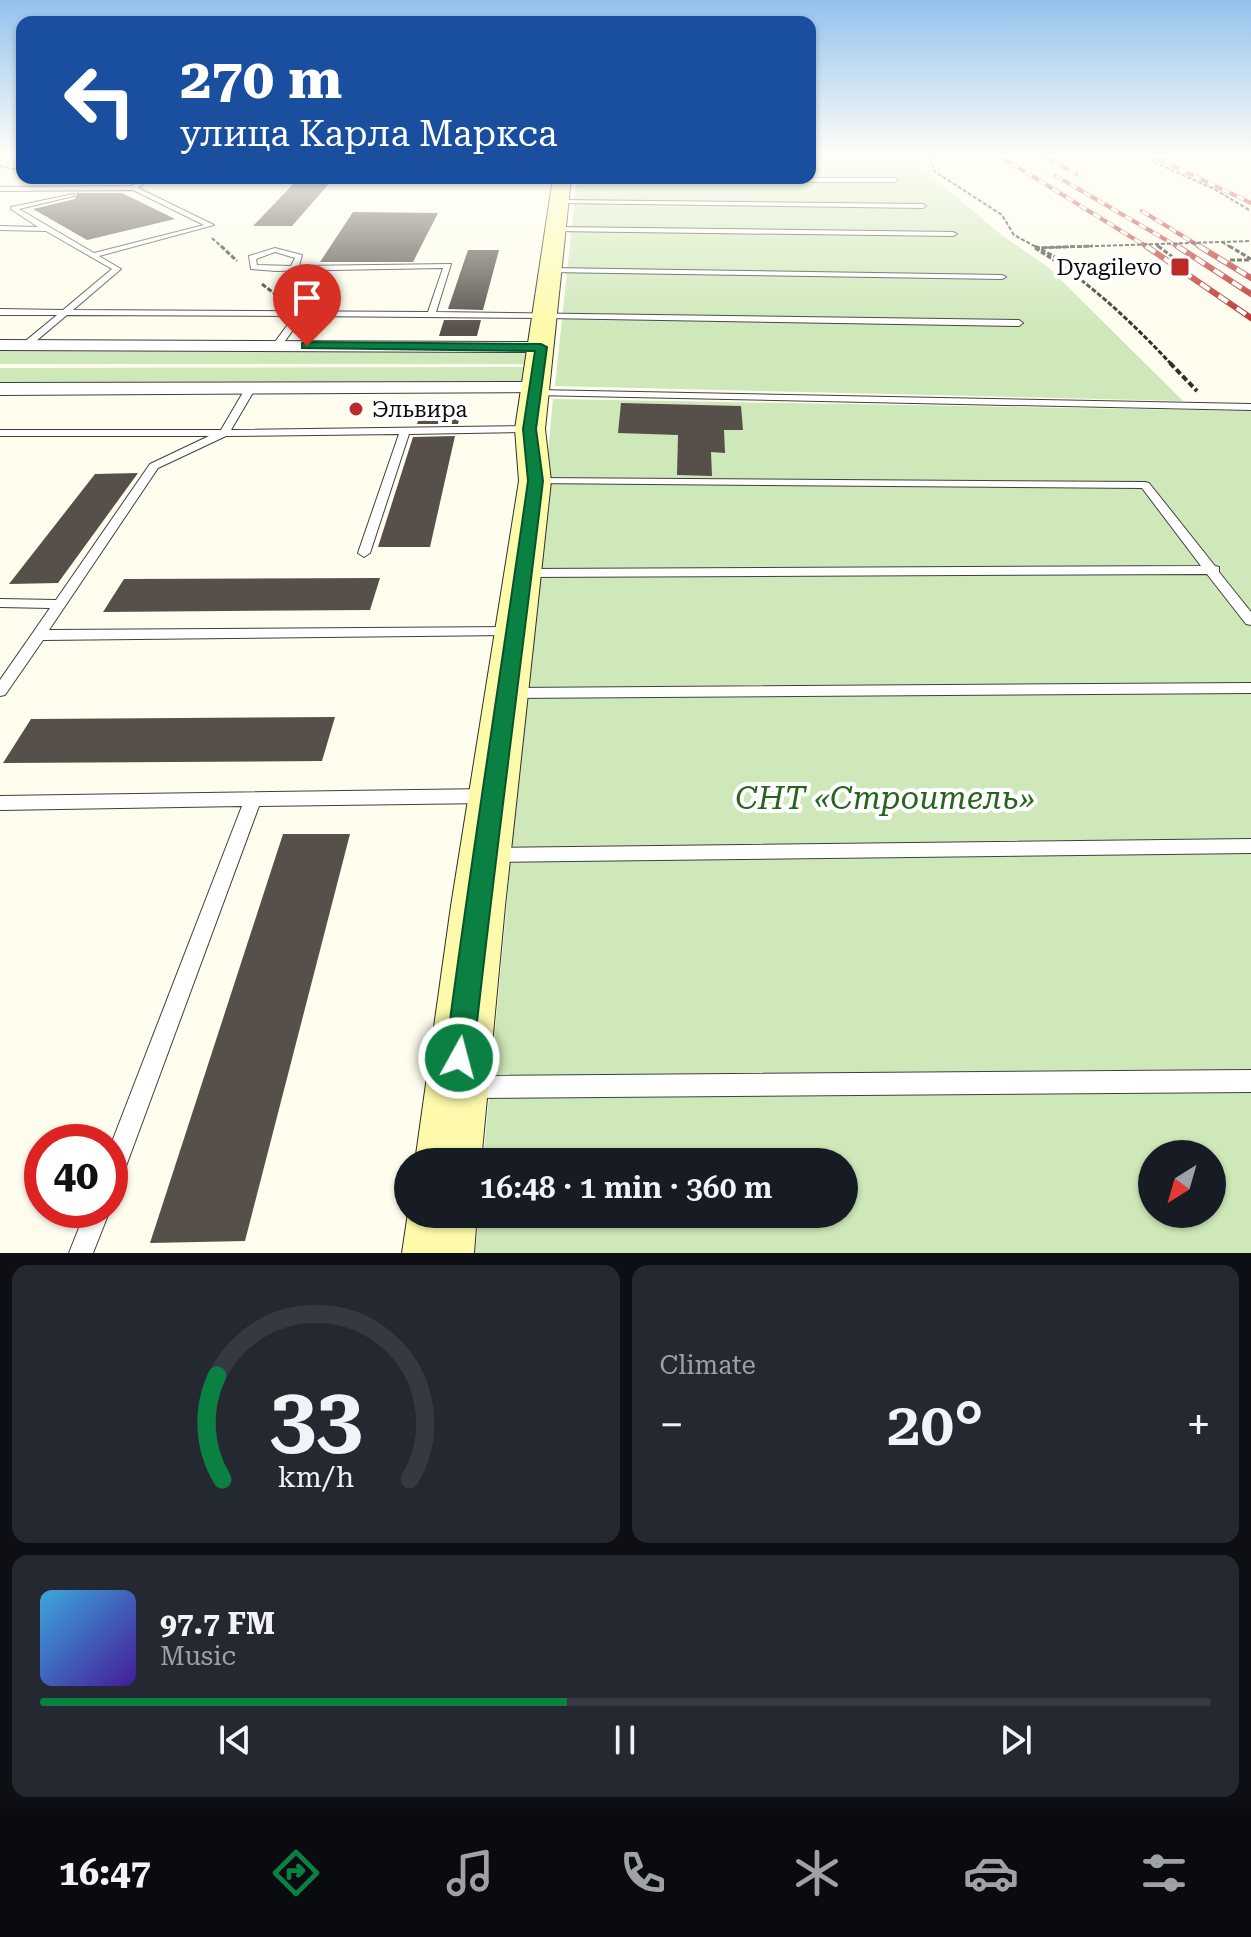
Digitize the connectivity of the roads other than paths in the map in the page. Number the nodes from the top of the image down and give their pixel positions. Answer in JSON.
{"nodes":[{"id":1,"x":22,"y":213,"type":"edge"},
{"id":2,"x":186,"y":213,"type":"edge"},
{"id":3,"x":553,"y":213,"type":"edge"},
{"id":4,"x":753,"y":213,"type":"edge"},
{"id":5,"x":0,"y":228,"type":"edge"},
{"id":6,"x":47,"y":229,"type":"junction"},
{"id":7,"x":953,"y":234,"type":"dead end"},
{"id":8,"x":93,"y":255,"type":"junction"},
{"id":9,"x":294,"y":268,"type":"junction"},
{"id":10,"x":550,"y":270,"type":"junction"},
{"id":11,"x":1002,"y":277,"type":"dead end"},
{"id":12,"x":0,"y":312,"type":"edge"},
{"id":13,"x":65,"y":313,"type":"junction"},
{"id":14,"x":300,"y":314,"type":"junction"},
{"id":15,"x":431,"y":314,"type":"junction"},
{"id":16,"x":1019,"y":323,"type":"dead end"},
{"id":17,"x":0,"y":345,"type":"edge"},
{"id":18,"x":26,"y":345,"type":"junction"},
{"id":19,"x":277,"y":346,"type":"junction"},
{"id":20,"x":538,"y":374,"type":"junction"},
{"id":21,"x":250,"y":389,"type":"junction"},
{"id":22,"x":3,"y":392,"type":"edge"},
{"id":23,"x":1251,"y":407,"type":"edge"},
{"id":24,"x":405,"y":431,"type":"junction"},
{"id":25,"x":0,"y":433,"type":"edge"},
{"id":26,"x":224,"y":433,"type":"junction"},
{"id":27,"x":535,"y":481,"type":"junction"},
{"id":28,"x":364,"y":553,"type":"dead end"},
{"id":29,"x":1214,"y":570,"type":"junction"},
{"id":30,"x":523,"y":573,"type":"junction"},
{"id":31,"x":0,"y":603,"type":"edge"},
{"id":32,"x":61,"y":604,"type":"junction"},
{"id":33,"x":1251,"y":621,"type":"edge"},
{"id":34,"x":515,"y":632,"type":"junction"},
{"id":35,"x":38,"y":635,"type":"junction"},
{"id":36,"x":1251,"y":688,"type":"edge"},
{"id":37,"x":0,"y":691,"type":"edge"},
{"id":38,"x":506,"y":693,"type":"junction"},
{"id":39,"x":495,"y":796,"type":"junction"},
{"id":40,"x":253,"y":800,"type":"junction"},
{"id":41,"x":0,"y":803,"type":"edge"},
{"id":42,"x":1251,"y":846,"type":"edge"},
{"id":43,"x":483,"y":855,"type":"junction"},
{"id":44,"x":1251,"y":1081,"type":"edge"},
{"id":45,"x":456,"y":1087,"type":"junction"},
{"id":46,"x":128,"y":1130,"type":"edge"},
{"id":47,"x":449,"y":1148,"type":"edge"},
{"id":48,"x":91,"y":1228,"type":"edge"},
{"id":49,"x":441,"y":1228,"type":"edge"},
{"id":50,"x":81,"y":1253,"type":"edge"},
{"id":51,"x":438,"y":1253,"type":"edge"}],
"edges":[{"from":1,"to":6,"type":"lane"},
{"from":2,"to":8,"type":"lane"},
{"from":3,"to":10,"type":"street"},
{"from":4,"to":7,"type":"lane"},
{"from":5,"to":6,"type":"lane"},
{"from":6,"to":8,"type":"lane"},
{"from":8,"to":13,"type":"lane"},
{"from":9,"to":9,"type":"lane"},
{"from":9,"to":15,"type":"lane"},
{"from":10,"to":11,"type":"lane"},
{"from":10,"to":20,"type":"street"},
{"from":12,"to":13,"type":"lane"},
{"from":13,"to":14,"type":"lane"},
{"from":13,"to":18,"type":"lane"},
{"from":14,"to":15,"type":"lane"},
{"from":14,"to":19,"type":"lane"},
{"from":15,"to":20,"type":"lane"},
{"from":16,"to":20,"type":"lane"},
{"from":17,"to":18,"type":"street"},
{"from":18,"to":19,"type":"street"},
{"from":19,"to":20,"type":"street"},
{"from":20,"to":21,"type":"street"},
{"from":20,"to":23,"type":"lane"},
{"from":20,"to":24,"type":"lane"},
{"from":20,"to":27,"type":"street"},
{"from":21,"to":22,"type":"street"},
{"from":21,"to":26,"type":"lane"},
{"from":24,"to":26,"type":"lane"},
{"from":24,"to":28,"type":"lane"},
{"from":25,"to":26,"type":"lane"},
{"from":26,"to":32,"type":"lane"},
{"from":27,"to":29,"type":"lane"},
{"from":27,"to":30,"type":"street"},
{"from":29,"to":30,"type":"lane"},
{"from":29,"to":33,"type":"lane"},
{"from":30,"to":34,"type":"street"},
{"from":31,"to":32,"type":"lane"},
{"from":32,"to":35,"type":"lane"},
{"from":34,"to":35,"type":"lane"},
{"from":34,"to":38,"type":"street"},
{"from":35,"to":37,"type":"lane"},
{"from":36,"to":38,"type":"lane"},
{"from":38,"to":39,"type":"street"},
{"from":39,"to":40,"type":"lane"},
{"from":39,"to":43,"type":"street"},
{"from":40,"to":41,"type":"lane"},
{"from":40,"to":46,"type":"lane"},
{"from":42,"to":43,"type":"lane"},
{"from":43,"to":45,"type":"street"},
{"from":44,"to":45,"type":"lane"},
{"from":45,"to":47,"type":"street"},
{"from":48,"to":50,"type":"lane"},
{"from":49,"to":51,"type":"street"}]}
